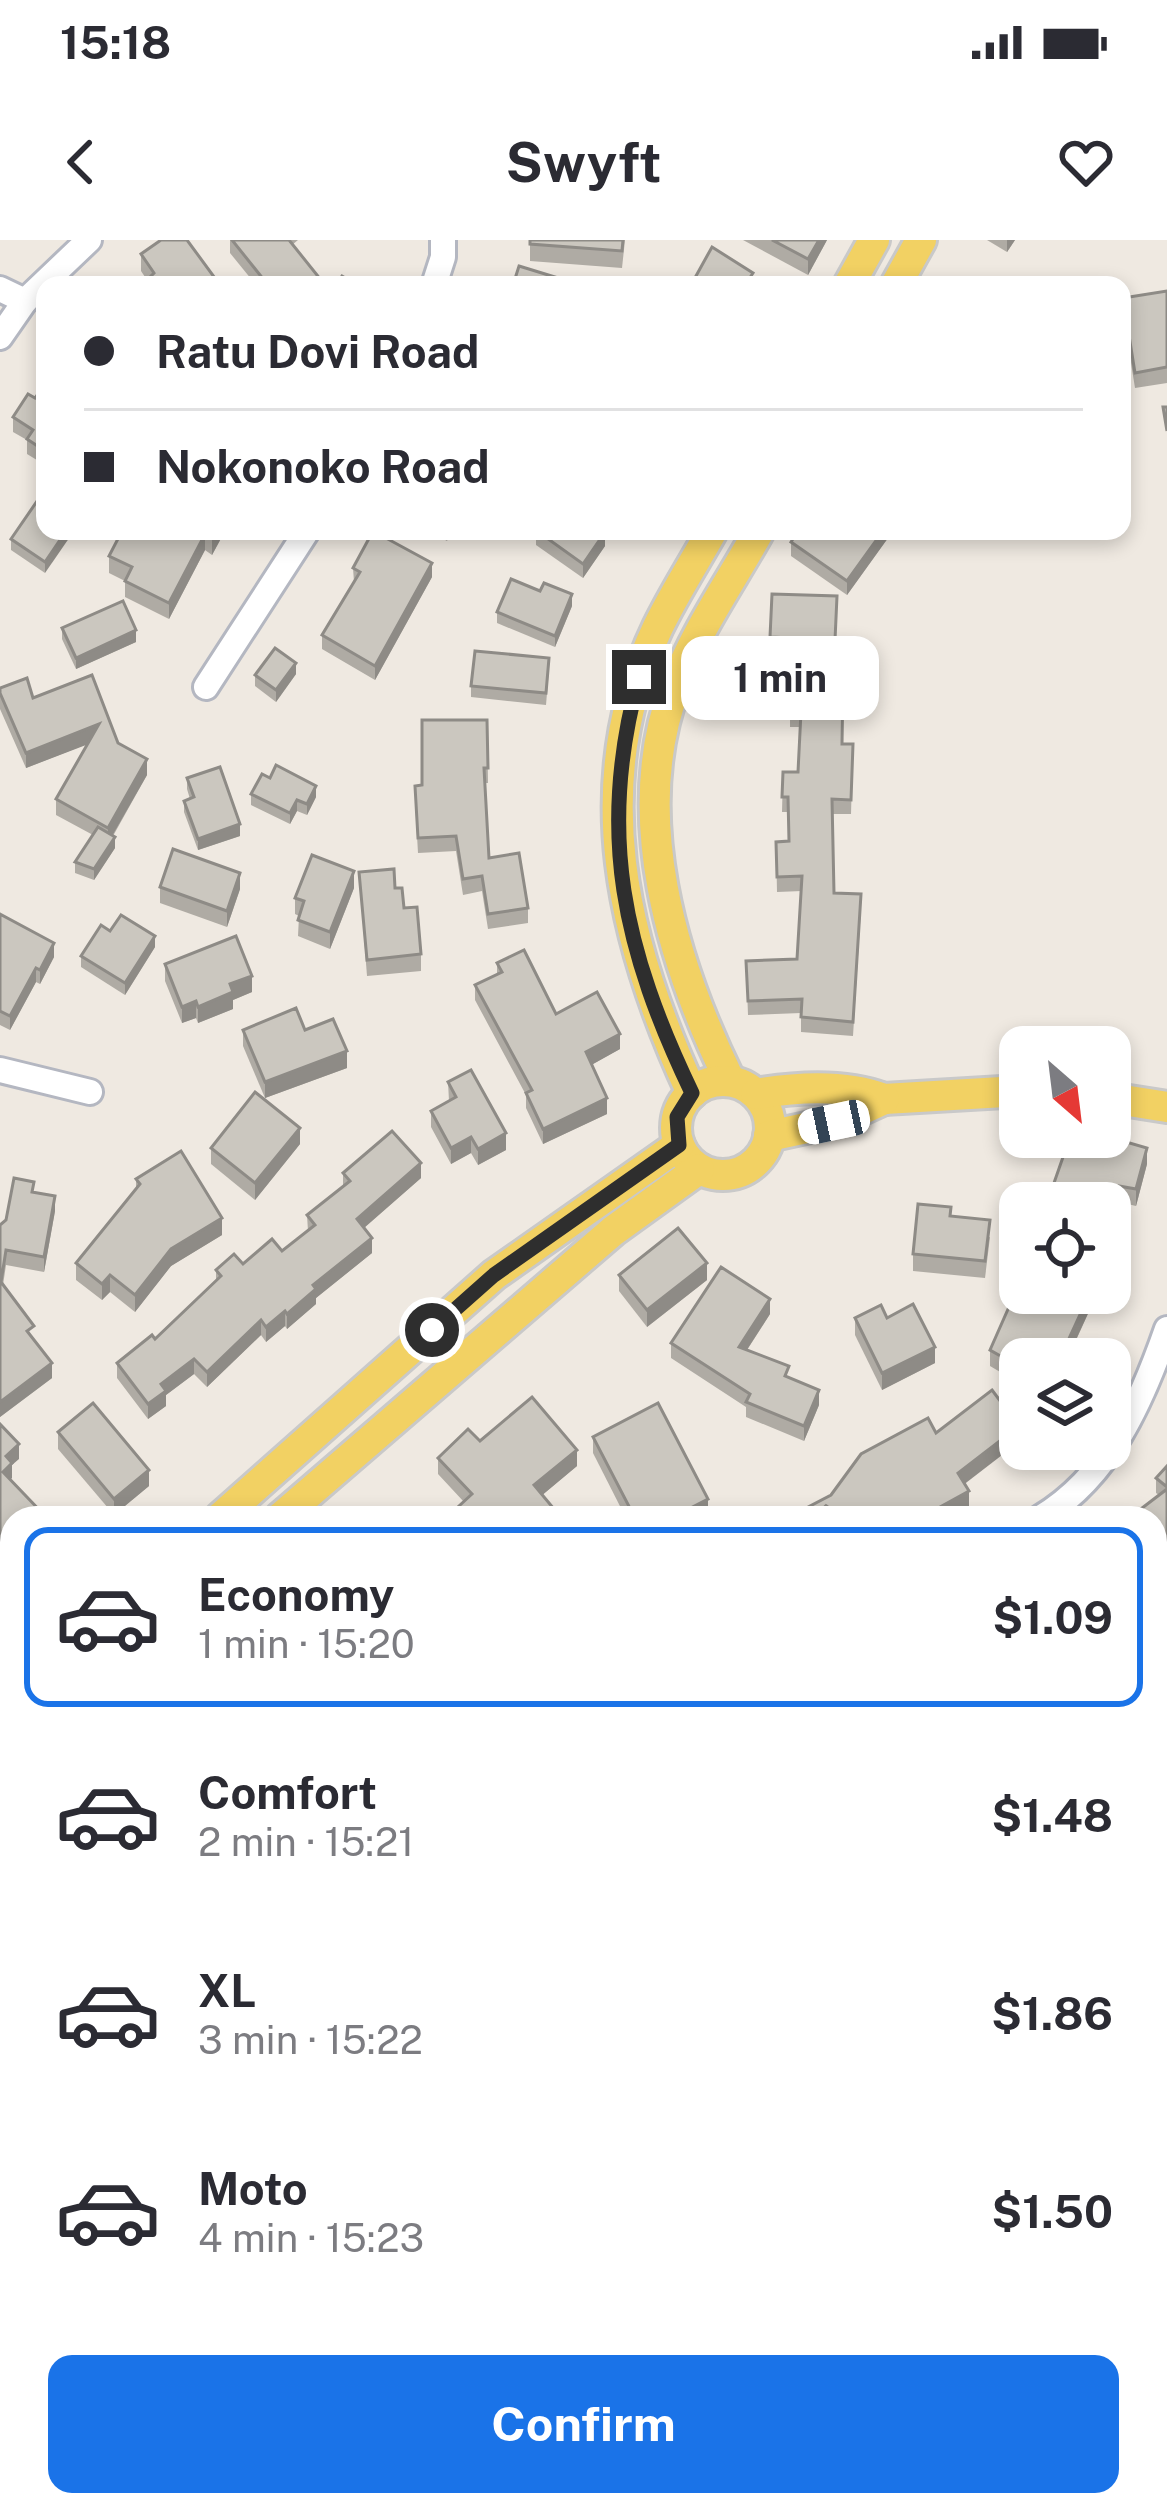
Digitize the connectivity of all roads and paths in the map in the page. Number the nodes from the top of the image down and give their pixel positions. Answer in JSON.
{"nodes":[{"id":1,"x":89,"y":240,"type":"edge"},
{"id":2,"x":443,"y":240,"type":"edge"},
{"id":3,"x":874,"y":240,"type":"edge"},
{"id":4,"x":921,"y":240,"type":"edge"},
{"id":5,"x":51,"y":276,"type":"edge"},
{"id":6,"x":437,"y":276,"type":"edge"},
{"id":7,"x":854,"y":276,"type":"edge"},
{"id":8,"x":901,"y":276,"type":"edge"},
{"id":9,"x":0,"y":289,"type":"edge"},
{"id":10,"x":36,"y":291,"type":"edge"},
{"id":11,"x":25,"y":301,"type":"junction"},
{"id":12,"x":0,"y":337,"type":"edge"},
{"id":13,"x":301,"y":540,"type":"edge"},
{"id":14,"x":707,"y":540,"type":"edge"},
{"id":15,"x":753,"y":540,"type":"edge"},
{"id":16,"x":206,"y":687,"type":"dead end"},
{"id":17,"x":0,"y":1070,"type":"edge"},
{"id":18,"x":743,"y":1088,"type":"junction"},
{"id":19,"x":90,"y":1092,"type":"dead end"},
{"id":20,"x":999,"y":1092,"type":"edge"},
{"id":21,"x":692,"y":1093,"type":"junction"},
{"id":22,"x":884,"y":1099,"type":"junction"},
{"id":23,"x":1131,"y":1102,"type":"edge"},
{"id":24,"x":1167,"y":1107,"type":"edge"},
{"id":25,"x":770,"y":1136,"type":"junction"},
{"id":26,"x":689,"y":1157,"type":"junction"},
{"id":27,"x":1167,"y":1328,"type":"edge"},
{"id":28,"x":234,"y":1506,"type":"edge"},
{"id":29,"x":294,"y":1506,"type":"edge"},
{"id":30,"x":1059,"y":1506,"type":"edge"}],
"edges":[{"from":1,"to":5,"type":"street"},
{"from":2,"to":6,"type":"street"},
{"from":3,"to":7,"type":"main road"},
{"from":4,"to":8,"type":"main road"},
{"from":9,"to":11,"type":"street"},
{"from":10,"to":11,"type":"street"},
{"from":11,"to":12,"type":"street"},
{"from":13,"to":16,"type":"street"},
{"from":14,"to":21,"type":"main road"},
{"from":15,"to":18,"type":"main road"},
{"from":17,"to":19,"type":"street"},
{"from":18,"to":21,"type":"main road"},
{"from":18,"to":22,"type":"main road"},
{"from":18,"to":25,"type":"main road"},
{"from":20,"to":22,"type":"main road"},
{"from":21,"to":26,"type":"main road"},
{"from":22,"to":25,"type":"main road"},
{"from":23,"to":24,"type":"main road"},
{"from":25,"to":26,"type":"main road"},
{"from":26,"to":28,"type":"main road"},
{"from":26,"to":29,"type":"main road"},
{"from":27,"to":30,"type":"street"}]}
